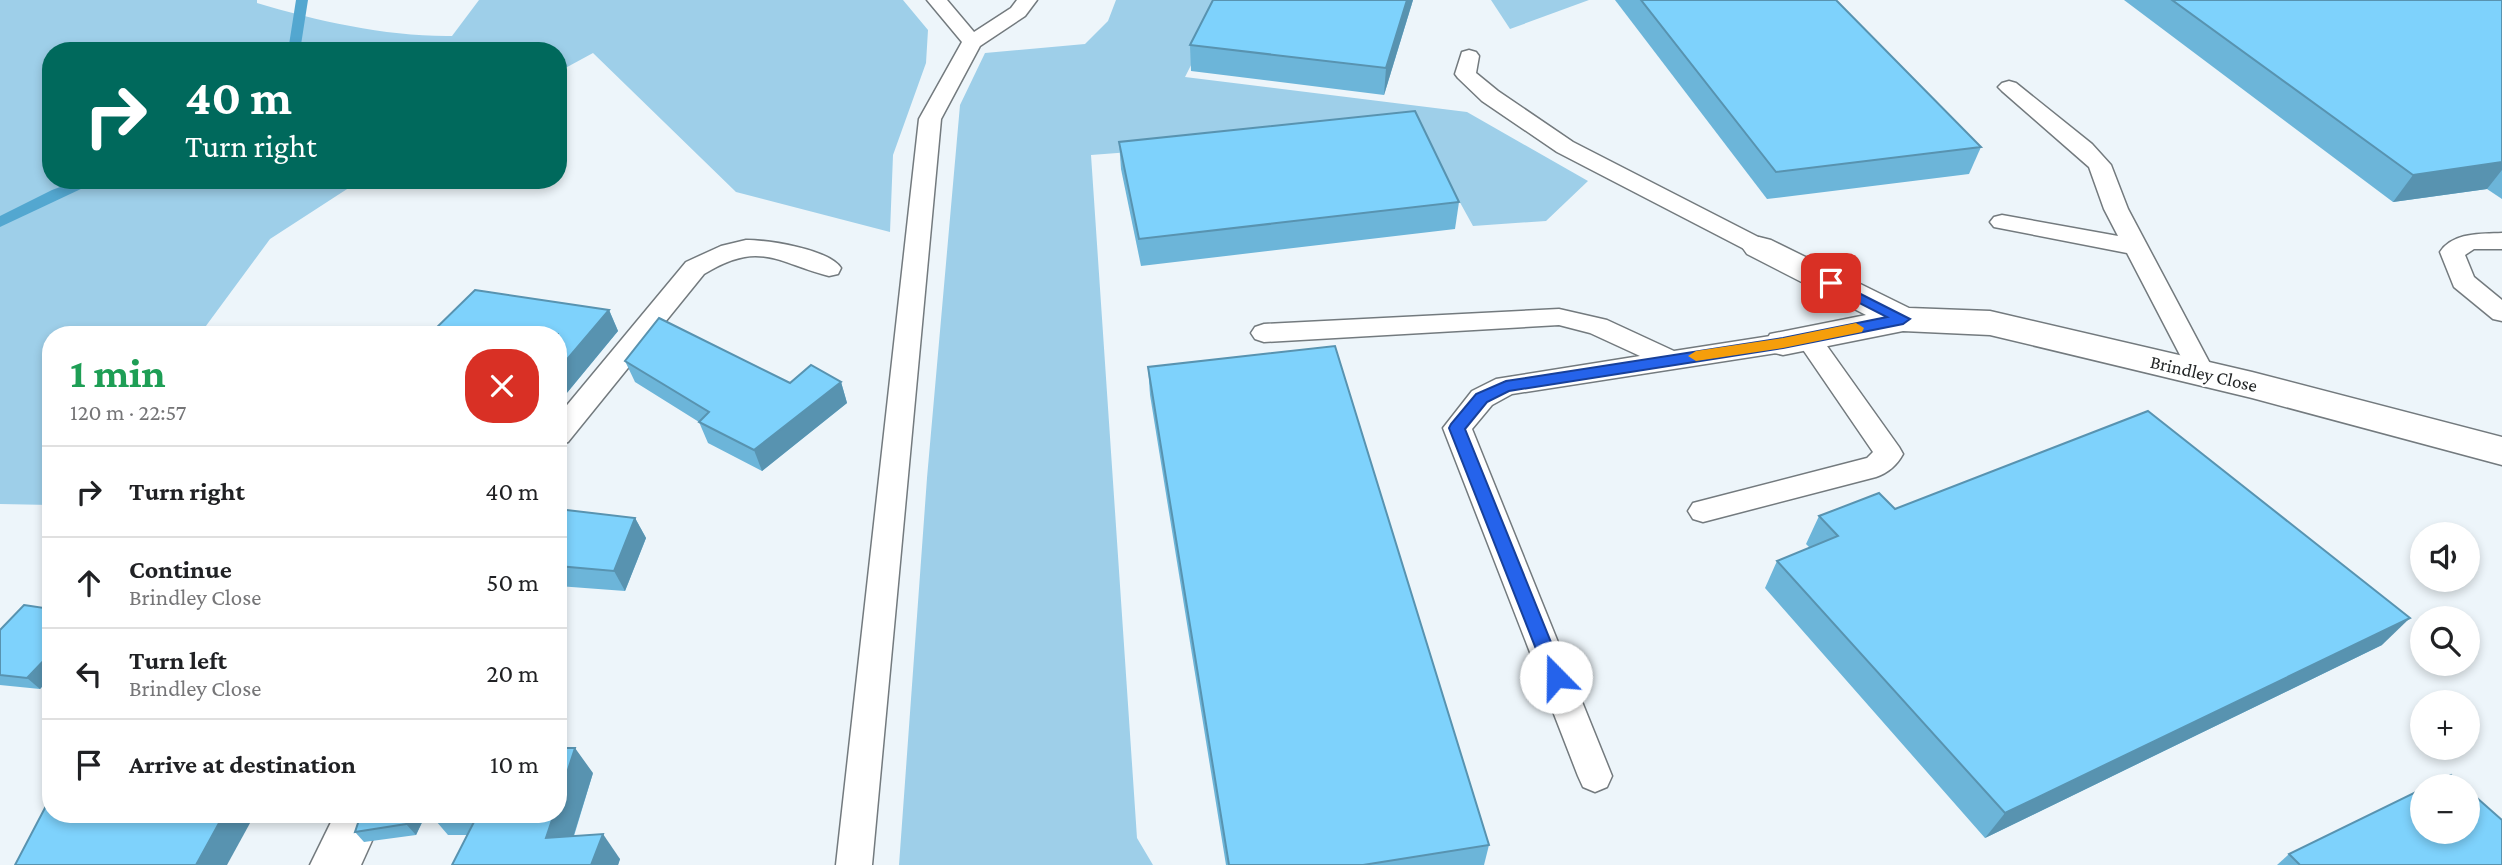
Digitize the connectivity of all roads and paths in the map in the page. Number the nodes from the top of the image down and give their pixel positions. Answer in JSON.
{"nodes":[{"id":1,"x":937,"y":0,"type":"edge"},
{"id":2,"x":1027,"y":0,"type":"edge"},
{"id":3,"x":972,"y":42,"type":"junction"},
{"id":4,"x":1469,"y":56,"type":"dead end"},
{"id":5,"x":2009,"y":87,"type":"dead end"},
{"id":6,"x":2002,"y":222,"type":"dead end"},
{"id":7,"x":2502,"y":241,"type":"edge"},
{"id":8,"x":1759,"y":247,"type":"joint"},
{"id":9,"x":2137,"y":247,"type":"junction"},
{"id":10,"x":829,"y":268,"type":"dead end"},
{"id":11,"x":2502,"y":313,"type":"edge"},
{"id":12,"x":1903,"y":319,"type":"junction"},
{"id":13,"x":1264,"y":333,"type":"dead end"},
{"id":14,"x":1796,"y":341,"type":"junction"},
{"id":15,"x":1671,"y":360,"type":"junction"},
{"id":16,"x":2202,"y":373,"type":"junction"},
{"id":17,"x":567,"y":424,"type":"edge"},
{"id":18,"x":2502,"y":451,"type":"edge"},
{"id":19,"x":1703,"y":511,"type":"dead end"},
{"id":20,"x":1595,"y":776,"type":"dead end"},
{"id":21,"x":356,"y":823,"type":"edge"},
{"id":22,"x":335,"y":865,"type":"edge"},
{"id":23,"x":854,"y":865,"type":"edge"}],
"edges":[{"from":1,"to":3,"type":"lane"},
{"from":2,"to":3,"type":"lane"},
{"from":3,"to":23,"type":"lane"},
{"from":4,"to":8,"type":"lane"},
{"from":5,"to":9,"type":"lane"},
{"from":6,"to":9,"type":"lane"},
{"from":7,"to":11,"type":"lane"},
{"from":8,"to":12,"type":"street","name":"Brindley Close"},
{"from":9,"to":16,"type":"lane"},
{"from":10,"to":17,"type":"lane"},
{"from":12,"to":14,"type":"street","name":"Brindley Close"},
{"from":12,"to":16,"type":"street","name":"Brindley Close"},
{"from":13,"to":15,"type":"lane"},
{"from":14,"to":15,"type":"lane"},
{"from":14,"to":19,"type":"lane"},
{"from":15,"to":20,"type":"lane"},
{"from":16,"to":18,"type":"street","name":"Brindley Close"},
{"from":21,"to":22,"type":"street"}]}
